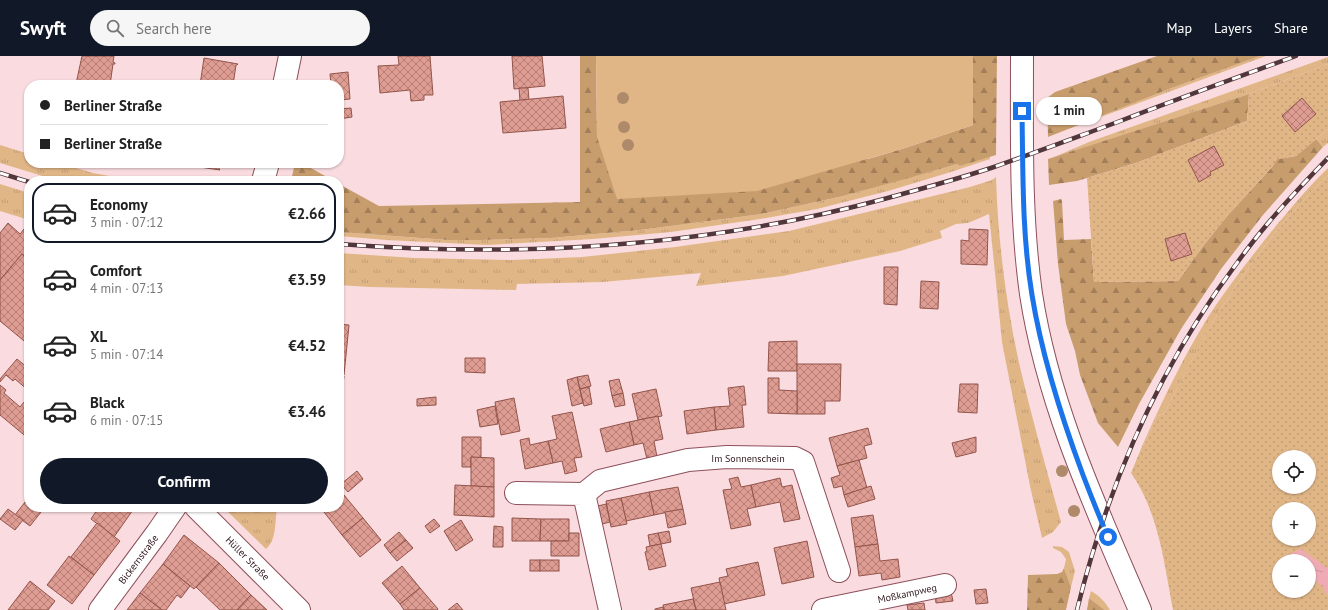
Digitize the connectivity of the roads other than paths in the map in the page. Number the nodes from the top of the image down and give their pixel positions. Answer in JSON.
{"nodes":[{"id":1,"x":290,"y":56,"type":"edge"},
{"id":2,"x":1022,"y":56,"type":"edge"},
{"id":3,"x":285,"y":80,"type":"edge"},
{"id":4,"x":516,"y":493,"type":"dead end"},
{"id":5,"x":584,"y":494,"type":"junction"},
{"id":6,"x":172,"y":512,"type":"edge"},
{"id":7,"x":201,"y":512,"type":"edge"},
{"id":8,"x":839,"y":571,"type":"dead end"},
{"id":9,"x":945,"y":585,"type":"dead end"},
{"id":10,"x":100,"y":610,"type":"edge"},
{"id":11,"x":299,"y":610,"type":"edge"},
{"id":12,"x":610,"y":610,"type":"edge"},
{"id":13,"x":823,"y":610,"type":"edge"},
{"id":14,"x":1140,"y":610,"type":"edge"}],
"edges":[{"from":1,"to":3,"type":"street"},
{"from":2,"to":14,"type":"street"},
{"from":4,"to":5,"type":"street"},
{"from":5,"to":8,"type":"street","name":"Im Sonnenschein"},
{"from":5,"to":12,"type":"street"},
{"from":6,"to":10,"type":"street","name":"Bickernstraße"},
{"from":7,"to":11,"type":"street","name":"Hüller Straße"},
{"from":9,"to":13,"type":"street","name":"Moßkampweg"}]}
